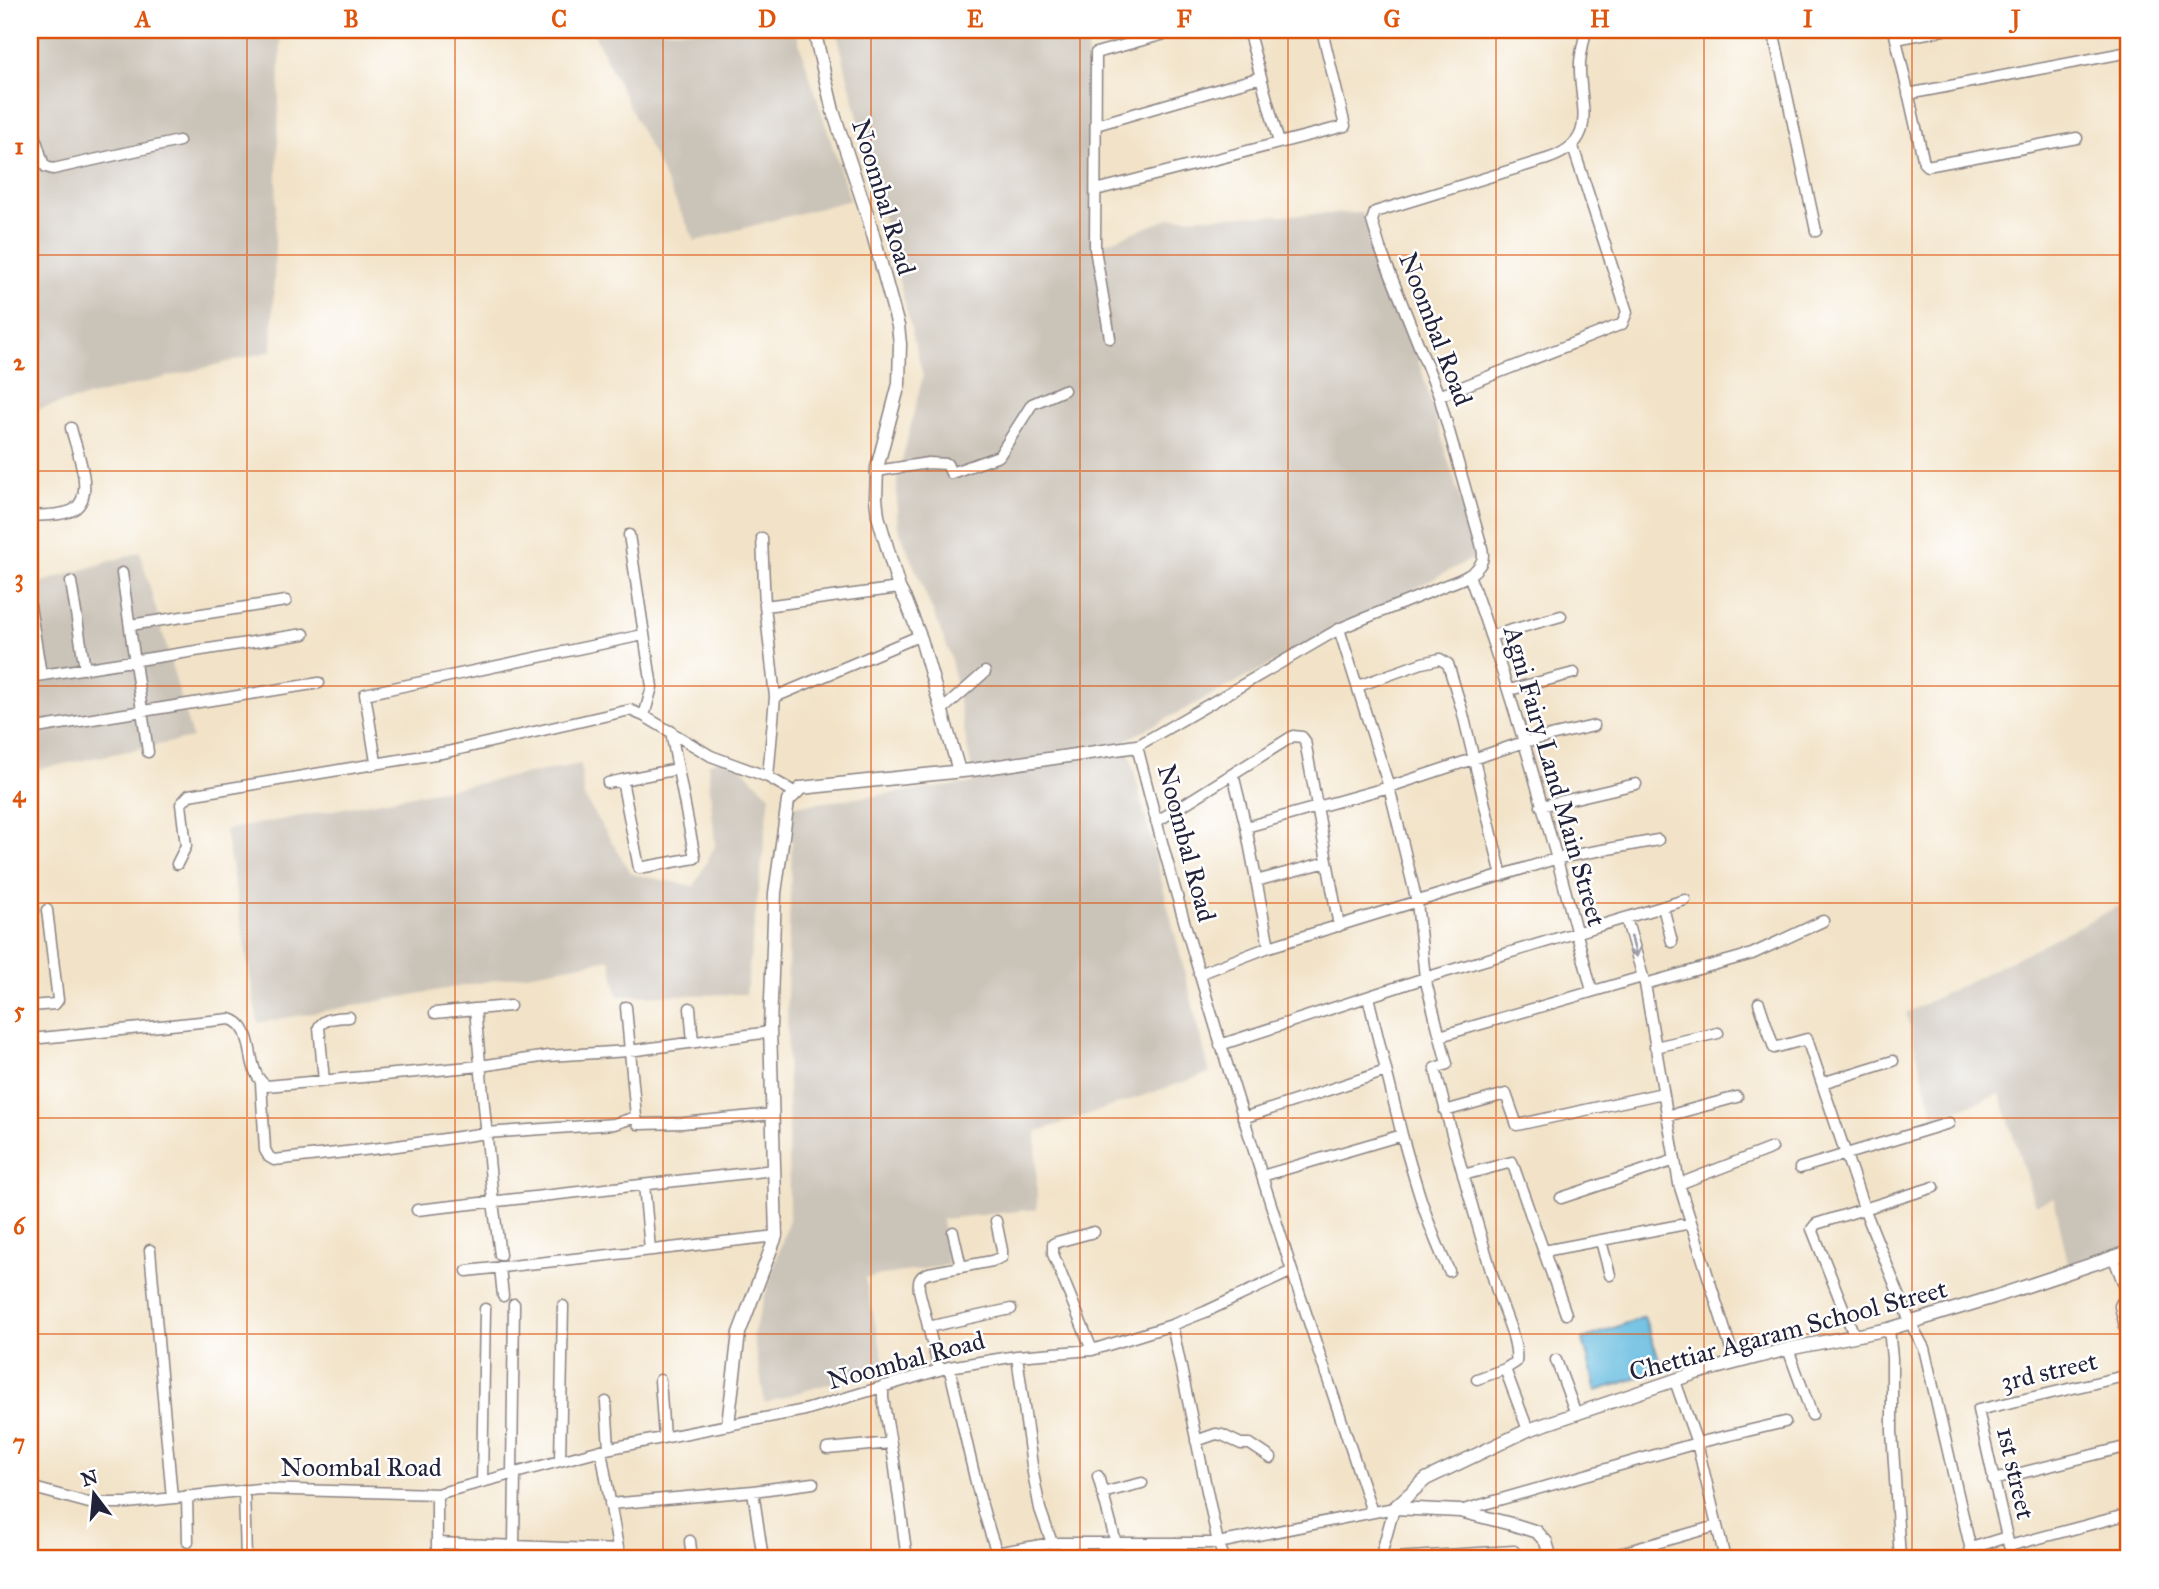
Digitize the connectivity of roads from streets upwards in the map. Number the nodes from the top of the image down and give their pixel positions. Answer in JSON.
{"nodes":[{"id":1,"x":814,"y":30,"type":"edge"},
{"id":2,"x":1179,"y":30,"type":"edge"},
{"id":3,"x":1248,"y":30,"type":"edge"},
{"id":4,"x":1322,"y":30,"type":"edge"},
{"id":5,"x":1586,"y":30,"type":"edge"},
{"id":6,"x":1773,"y":30,"type":"edge"},
{"id":7,"x":1943,"y":30,"type":"edge"},
{"id":8,"x":1895,"y":34,"type":"edge"},
{"id":9,"x":2129,"y":52,"type":"edge"},
{"id":10,"x":1261,"y":77,"type":"junction"},
{"id":11,"x":1908,"y":94,"type":"junction"},
{"id":12,"x":30,"y":121,"type":"edge"},
{"id":13,"x":1096,"y":125,"type":"junction"},
{"id":14,"x":2077,"y":138,"type":"dead end"},
{"id":15,"x":179,"y":141,"type":"dead end"},
{"id":16,"x":1279,"y":143,"type":"junction"},
{"id":17,"x":1573,"y":147,"type":"junction"},
{"id":18,"x":1096,"y":190,"type":"junction"},
{"id":19,"x":1816,"y":231,"type":"dead end"},
{"id":20,"x":1110,"y":338,"type":"dead end"},
{"id":21,"x":1064,"y":390,"type":"dead end"},
{"id":22,"x":1439,"y":396,"type":"junction"},
{"id":23,"x":71,"y":428,"type":"dead end"},
{"id":24,"x":877,"y":471,"type":"junction"},
{"id":25,"x":30,"y":516,"type":"edge"},
{"id":26,"x":629,"y":535,"type":"dead end"},
{"id":27,"x":762,"y":538,"type":"dead end"},
{"id":28,"x":122,"y":573,"type":"dead end"},
{"id":29,"x":1469,"y":575,"type":"junction"},
{"id":30,"x":71,"y":582,"type":"dead end"},
{"id":31,"x":899,"y":588,"type":"junction"},
{"id":32,"x":286,"y":601,"type":"dead end"},
{"id":33,"x":30,"y":606,"type":"edge"},
{"id":34,"x":765,"y":606,"type":"junction"},
{"id":35,"x":1561,"y":616,"type":"dead end"},
{"id":36,"x":130,"y":625,"type":"junction"},
{"id":37,"x":1339,"y":629,"type":"junction"},
{"id":38,"x":304,"y":634,"type":"dead end"},
{"id":39,"x":643,"y":635,"type":"junction"},
{"id":40,"x":919,"y":636,"type":"junction"},
{"id":41,"x":1491,"y":636,"type":"junction"},
{"id":42,"x":135,"y":661,"type":"junction"},
{"id":43,"x":85,"y":668,"type":"junction"},
{"id":44,"x":985,"y":672,"type":"dead end"},
{"id":45,"x":1574,"y":673,"type":"dead end"},
{"id":46,"x":35,"y":676,"type":"edge"},
{"id":47,"x":319,"y":683,"type":"dead end"},
{"id":48,"x":1358,"y":686,"type":"junction"},
{"id":49,"x":1509,"y":690,"type":"junction"},
{"id":50,"x":775,"y":698,"type":"junction"},
{"id":51,"x":942,"y":710,"type":"junction"},
{"id":52,"x":142,"y":711,"type":"junction"},
{"id":53,"x":645,"y":716,"type":"junction"},
{"id":54,"x":1594,"y":726,"type":"dead end"},
{"id":55,"x":30,"y":729,"type":"edge"},
{"id":56,"x":671,"y":732,"type":"junction"},
{"id":57,"x":1524,"y":742,"type":"junction"},
{"id":58,"x":1138,"y":746,"type":"junction"},
{"id":59,"x":148,"y":752,"type":"dead end"},
{"id":60,"x":1472,"y":759,"type":"junction"},
{"id":61,"x":376,"y":762,"type":"junction"},
{"id":62,"x":678,"y":769,"type":"junction"},
{"id":63,"x":959,"y":771,"type":"junction"},
{"id":64,"x":1233,"y":774,"type":"junction"},
{"id":65,"x":768,"y":776,"type":"junction"},
{"id":66,"x":622,"y":780,"type":"junction"},
{"id":67,"x":608,"y":783,"type":"dead end"},
{"id":68,"x":1636,"y":784,"type":"dead end"},
{"id":69,"x":1389,"y":787,"type":"junction"},
{"id":70,"x":796,"y":793,"type":"junction"},
{"id":71,"x":1316,"y":806,"type":"junction"},
{"id":72,"x":1541,"y":806,"type":"junction"},
{"id":73,"x":1156,"y":822,"type":"junction"},
{"id":74,"x":1246,"y":827,"type":"junction"},
{"id":75,"x":1658,"y":840,"type":"dead end"},
{"id":76,"x":1558,"y":858,"type":"junction"},
{"id":77,"x":1327,"y":862,"type":"junction"},
{"id":78,"x":177,"y":864,"type":"dead end"},
{"id":79,"x":1502,"y":876,"type":"junction"},
{"id":80,"x":1256,"y":881,"type":"junction"},
{"id":81,"x":1685,"y":900,"type":"dead end"},
{"id":82,"x":1417,"y":902,"type":"junction"},
{"id":83,"x":1663,"y":907,"type":"junction"},
{"id":84,"x":47,"y":910,"type":"dead end"},
{"id":85,"x":1626,"y":918,"type":"junction"},
{"id":86,"x":1823,"y":921,"type":"dead end"},
{"id":87,"x":1339,"y":926,"type":"junction"},
{"id":88,"x":1577,"y":933,"type":"junction"},
{"id":89,"x":1672,"y":942,"type":"dead end"},
{"id":90,"x":1269,"y":947,"type":"junction"},
{"id":91,"x":1199,"y":974,"type":"junction"},
{"id":92,"x":1425,"y":978,"type":"junction"},
{"id":93,"x":1643,"y":980,"type":"junction"},
{"id":94,"x":1592,"y":991,"type":"junction"},
{"id":95,"x":1368,"y":997,"type":"junction"},
{"id":96,"x":1759,"y":1003,"type":"dead end"},
{"id":97,"x":30,"y":1006,"type":"edge"},
{"id":98,"x":510,"y":1006,"type":"dead end"},
{"id":99,"x":626,"y":1007,"type":"dead end"},
{"id":100,"x":690,"y":1008,"type":"dead end"},
{"id":101,"x":475,"y":1009,"type":"junction"},
{"id":102,"x":435,"y":1013,"type":"dead end"},
{"id":103,"x":349,"y":1017,"type":"dead end"},
{"id":104,"x":770,"y":1032,"type":"junction"},
{"id":105,"x":30,"y":1033,"type":"edge"},
{"id":106,"x":1718,"y":1033,"type":"dead end"},
{"id":107,"x":1440,"y":1036,"type":"junction"},
{"id":108,"x":693,"y":1042,"type":"junction"},
{"id":109,"x":1220,"y":1045,"type":"junction"},
{"id":110,"x":1655,"y":1047,"type":"junction"},
{"id":111,"x":629,"y":1051,"type":"junction"},
{"id":112,"x":1893,"y":1061,"type":"dead end"},
{"id":113,"x":480,"y":1066,"type":"junction"},
{"id":114,"x":1386,"y":1071,"type":"junction"},
{"id":115,"x":324,"y":1081,"type":"junction"},
{"id":116,"x":261,"y":1083,"type":"junction"},
{"id":117,"x":1822,"y":1083,"type":"junction"},
{"id":118,"x":1663,"y":1093,"type":"junction"},
{"id":119,"x":1737,"y":1097,"type":"dead end"},
{"id":120,"x":1446,"y":1111,"type":"junction"},
{"id":121,"x":773,"y":1114,"type":"junction"},
{"id":122,"x":1667,"y":1116,"type":"junction"},
{"id":123,"x":636,"y":1117,"type":"junction"},
{"id":124,"x":1243,"y":1118,"type":"junction"},
{"id":125,"x":1950,"y":1123,"type":"dead end"},
{"id":126,"x":486,"y":1133,"type":"junction"},
{"id":127,"x":1402,"y":1135,"type":"junction"},
{"id":128,"x":1772,"y":1148,"type":"dead end"},
{"id":129,"x":1846,"y":1154,"type":"junction"},
{"id":130,"x":1675,"y":1160,"type":"junction"},
{"id":131,"x":1800,"y":1168,"type":"dead end"},
{"id":132,"x":774,"y":1170,"type":"junction"},
{"id":133,"x":1463,"y":1175,"type":"junction"},
{"id":134,"x":1262,"y":1176,"type":"junction"},
{"id":135,"x":1679,"y":1184,"type":"junction"},
{"id":136,"x":644,"y":1185,"type":"junction"},
{"id":137,"x":1934,"y":1187,"type":"dead end"},
{"id":138,"x":1561,"y":1198,"type":"dead end"},
{"id":139,"x":493,"y":1202,"type":"junction"},
{"id":140,"x":1864,"y":1208,"type":"junction"},
{"id":141,"x":416,"y":1210,"type":"dead end"},
{"id":142,"x":996,"y":1221,"type":"dead end"},
{"id":143,"x":1691,"y":1223,"type":"junction"},
{"id":144,"x":953,"y":1232,"type":"dead end"},
{"id":145,"x":1094,"y":1232,"type":"dead end"},
{"id":146,"x":776,"y":1236,"type":"junction"},
{"id":147,"x":1601,"y":1241,"type":"junction"},
{"id":148,"x":650,"y":1249,"type":"junction"},
{"id":149,"x":150,"y":1250,"type":"dead end"},
{"id":150,"x":1544,"y":1251,"type":"junction"},
{"id":151,"x":2129,"y":1252,"type":"edge"},
{"id":152,"x":2113,"y":1256,"type":"junction"},
{"id":153,"x":500,"y":1261,"type":"junction"},
{"id":154,"x":961,"y":1267,"type":"junction"},
{"id":155,"x":467,"y":1271,"type":"dead end"},
{"id":156,"x":1448,"y":1271,"type":"dead end"},
{"id":157,"x":1292,"y":1272,"type":"junction"},
{"id":158,"x":1610,"y":1275,"type":"dead end"},
{"id":159,"x":503,"y":1296,"type":"dead end"},
{"id":160,"x":514,"y":1304,"type":"dead end"},
{"id":161,"x":563,"y":1307,"type":"dead end"},
{"id":162,"x":485,"y":1309,"type":"dead end"},
{"id":163,"x":1011,"y":1309,"type":"dead end"},
{"id":164,"x":1566,"y":1314,"type":"dead end"},
{"id":165,"x":1910,"y":1322,"type":"junction"},
{"id":166,"x":1172,"y":1325,"type":"junction"},
{"id":167,"x":928,"y":1327,"type":"junction"},
{"id":168,"x":1889,"y":1329,"type":"junction"},
{"id":169,"x":1854,"y":1335,"type":"junction"},
{"id":170,"x":2129,"y":1343,"type":"edge"},
{"id":171,"x":1788,"y":1349,"type":"junction"},
{"id":172,"x":1092,"y":1350,"type":"junction"},
{"id":173,"x":1017,"y":1356,"type":"junction"},
{"id":174,"x":1556,"y":1360,"type":"dead end"},
{"id":175,"x":1735,"y":1362,"type":"junction"},
{"id":176,"x":944,"y":1368,"type":"junction"},
{"id":177,"x":1504,"y":1369,"type":"junction"},
{"id":178,"x":2129,"y":1375,"type":"edge"},
{"id":179,"x":1477,"y":1379,"type":"dead end"},
{"id":180,"x":660,"y":1380,"type":"dead end"},
{"id":181,"x":1675,"y":1381,"type":"junction"},
{"id":182,"x":883,"y":1386,"type":"junction"},
{"id":183,"x":606,"y":1402,"type":"dead end"},
{"id":184,"x":1978,"y":1410,"type":"joint"},
{"id":185,"x":1576,"y":1414,"type":"junction"},
{"id":186,"x":1812,"y":1415,"type":"dead end"},
{"id":187,"x":1785,"y":1422,"type":"dead end"},
{"id":188,"x":728,"y":1424,"type":"junction"},
{"id":189,"x":1528,"y":1430,"type":"junction"},
{"id":190,"x":664,"y":1437,"type":"junction"},
{"id":191,"x":1196,"y":1441,"type":"junction"},
{"id":192,"x":891,"y":1443,"type":"junction"},
{"id":193,"x":1697,"y":1443,"type":"junction"},
{"id":194,"x":2129,"y":1446,"type":"edge"},
{"id":195,"x":605,"y":1449,"type":"junction"},
{"id":196,"x":827,"y":1449,"type":"dead end"},
{"id":197,"x":1271,"y":1458,"type":"dead end"},
{"id":198,"x":560,"y":1461,"type":"junction"},
{"id":199,"x":513,"y":1474,"type":"junction"},
{"id":200,"x":1098,"y":1476,"type":"dead end"},
{"id":201,"x":1993,"y":1480,"type":"junction"},
{"id":202,"x":482,"y":1482,"type":"junction"},
{"id":203,"x":813,"y":1483,"type":"dead end"},
{"id":204,"x":1142,"y":1483,"type":"dead end"},
{"id":205,"x":30,"y":1487,"type":"edge"},
{"id":206,"x":244,"y":1490,"type":"junction"},
{"id":207,"x":753,"y":1492,"type":"junction"},
{"id":208,"x":1102,"y":1493,"type":"junction"},
{"id":209,"x":437,"y":1494,"type":"junction"},
{"id":210,"x":187,"y":1496,"type":"junction"},
{"id":211,"x":172,"y":1498,"type":"junction"},
{"id":212,"x":610,"y":1504,"type":"junction"},
{"id":213,"x":1394,"y":1508,"type":"junction"},
{"id":214,"x":1461,"y":1511,"type":"junction"},
{"id":215,"x":1371,"y":1512,"type":"junction"},
{"id":216,"x":2129,"y":1514,"type":"edge"},
{"id":217,"x":1716,"y":1526,"type":"junction"},
{"id":218,"x":690,"y":1541,"type":"dead end"},
{"id":219,"x":188,"y":1542,"type":"dead end"},
{"id":220,"x":2008,"y":1542,"type":"junction"},
{"id":221,"x":437,"y":1543,"type":"junction"},
{"id":222,"x":1052,"y":1543,"type":"junction"},
{"id":223,"x":1116,"y":1543,"type":"junction"},
{"id":224,"x":1218,"y":1543,"type":"junction"},
{"id":225,"x":514,"y":1545,"type":"junction"},
{"id":226,"x":1514,"y":1551,"type":"dead end"},
{"id":227,"x":997,"y":1553,"type":"junction"},
{"id":228,"x":1972,"y":1553,"type":"edge"},
{"id":229,"x":619,"y":1554,"type":"edge"},
{"id":230,"x":1611,"y":1556,"type":"dead end"},
{"id":231,"x":246,"y":1559,"type":"edge"},
{"id":232,"x":437,"y":1559,"type":"edge"},
{"id":233,"x":692,"y":1559,"type":"edge"},
{"id":234,"x":763,"y":1559,"type":"edge"},
{"id":235,"x":906,"y":1559,"type":"edge"},
{"id":236,"x":961,"y":1559,"type":"edge"},
{"id":237,"x":1225,"y":1559,"type":"edge"},
{"id":238,"x":1373,"y":1559,"type":"edge"},
{"id":239,"x":1380,"y":1559,"type":"edge"},
{"id":240,"x":1551,"y":1559,"type":"edge"},
{"id":241,"x":1725,"y":1559,"type":"edge"},
{"id":242,"x":1900,"y":1559,"type":"edge"},
{"id":243,"x":2012,"y":1559,"type":"edge"}],
"edges":[{"from":1,"to":24,"type":"street","name":"Noombal Road"},
{"from":2,"to":13,"type":"street"},
{"from":3,"to":10,"type":"street"},
{"from":4,"to":16,"type":"street"},
{"from":5,"to":17,"type":"street"},
{"from":6,"to":19,"type":"street"},
{"from":7,"to":8,"type":"street"},
{"from":8,"to":11,"type":"street"},
{"from":9,"to":11,"type":"street"},
{"from":10,"to":13,"type":"street"},
{"from":10,"to":16,"type":"street"},
{"from":11,"to":14,"type":"street"},
{"from":12,"to":15,"type":"street"},
{"from":13,"to":18,"type":"street"},
{"from":16,"to":18,"type":"street"},
{"from":17,"to":22,"type":"street"},
{"from":17,"to":22,"type":"street","name":"Noombal Road"},
{"from":18,"to":20,"type":"street"},
{"from":21,"to":24,"type":"street"},
{"from":22,"to":29,"type":"street","name":"Noombal Road"},
{"from":23,"to":25,"type":"street"},
{"from":24,"to":31,"type":"street","name":"Noombal Road"},
{"from":26,"to":39,"type":"street"},
{"from":27,"to":34,"type":"street"},
{"from":28,"to":36,"type":"street"},
{"from":29,"to":37,"type":"street","name":"Noombal Road"},
{"from":29,"to":41,"type":"street","name":"Agni Fairy Land Main Street"},
{"from":30,"to":43,"type":"street"},
{"from":31,"to":34,"type":"street"},
{"from":31,"to":40,"type":"street","name":"Noombal Road"},
{"from":32,"to":36,"type":"street"},
{"from":33,"to":46,"type":"street"},
{"from":34,"to":50,"type":"street"},
{"from":35,"to":41,"type":"street"},
{"from":36,"to":42,"type":"street"},
{"from":37,"to":48,"type":"street"},
{"from":37,"to":58,"type":"street","name":"Noombal Road"},
{"from":38,"to":42,"type":"street"},
{"from":39,"to":53,"type":"street"},
{"from":39,"to":61,"type":"street"},
{"from":40,"to":50,"type":"street"},
{"from":40,"to":51,"type":"street","name":"Noombal Road"},
{"from":41,"to":49,"type":"street","name":"Agni Fairy Land Main Street"},
{"from":42,"to":43,"type":"street"},
{"from":42,"to":52,"type":"street"},
{"from":43,"to":46,"type":"street"},
{"from":44,"to":51,"type":"street"},
{"from":45,"to":49,"type":"street"},
{"from":47,"to":52,"type":"street"},
{"from":48,"to":60,"type":"street"},
{"from":48,"to":69,"type":"street"},
{"from":49,"to":57,"type":"street","name":"Agni Fairy Land Main Street"},
{"from":50,"to":65,"type":"street"},
{"from":51,"to":63,"type":"street","name":"Noombal Road"},
{"from":52,"to":55,"type":"street"},
{"from":52,"to":59,"type":"street"},
{"from":53,"to":56,"type":"street"},
{"from":53,"to":61,"type":"street"},
{"from":54,"to":57,"type":"street"},
{"from":56,"to":62,"type":"street"},
{"from":56,"to":65,"type":"street"},
{"from":57,"to":60,"type":"street"},
{"from":57,"to":72,"type":"street","name":"Agni Fairy Land Main Street"},
{"from":58,"to":63,"type":"street"},
{"from":58,"to":73,"type":"street","name":"Noombal Road"},
{"from":60,"to":69,"type":"street"},
{"from":60,"to":79,"type":"street"},
{"from":61,"to":78,"type":"street"},
{"from":62,"to":66,"type":"street"},
{"from":62,"to":66,"type":"street"},
{"from":63,"to":70,"type":"street"},
{"from":64,"to":71,"type":"street"},
{"from":64,"to":73,"type":"street"},
{"from":64,"to":74,"type":"street"},
{"from":65,"to":70,"type":"street"},
{"from":66,"to":67,"type":"street"},
{"from":68,"to":72,"type":"street"},
{"from":69,"to":71,"type":"street"},
{"from":69,"to":82,"type":"street"},
{"from":70,"to":104,"type":"street"},
{"from":71,"to":74,"type":"street"},
{"from":71,"to":77,"type":"street"},
{"from":72,"to":76,"type":"street","name":"Agni Fairy Land Main Street"},
{"from":73,"to":91,"type":"street","name":"Noombal Road"},
{"from":74,"to":80,"type":"street"},
{"from":75,"to":76,"type":"street"},
{"from":76,"to":79,"type":"street"},
{"from":76,"to":88,"type":"street","name":"Agni Fairy Land Main Street"},
{"from":77,"to":80,"type":"street"},
{"from":77,"to":87,"type":"street"},
{"from":79,"to":82,"type":"street"},
{"from":80,"to":90,"type":"street"},
{"from":81,"to":83,"type":"street"},
{"from":82,"to":87,"type":"street"},
{"from":82,"to":92,"type":"street"},
{"from":83,"to":85,"type":"street"},
{"from":83,"to":89,"type":"street"},
{"from":84,"to":97,"type":"street"},
{"from":85,"to":88,"type":"street"},
{"from":85,"to":93,"type":"street","one_way":true},
{"from":86,"to":93,"type":"street"},
{"from":87,"to":90,"type":"street"},
{"from":88,"to":92,"type":"street"},
{"from":88,"to":94,"type":"street","name":"Agni Fairy Land Main Street"},
{"from":90,"to":91,"type":"street"},
{"from":91,"to":109,"type":"street","name":"Noombal Road"},
{"from":92,"to":95,"type":"street"},
{"from":92,"to":107,"type":"street"},
{"from":93,"to":94,"type":"street"},
{"from":93,"to":110,"type":"street"},
{"from":94,"to":107,"type":"street"},
{"from":95,"to":109,"type":"street"},
{"from":95,"to":114,"type":"street"},
{"from":96,"to":117,"type":"street"},
{"from":98,"to":101,"type":"street"},
{"from":99,"to":111,"type":"street"},
{"from":100,"to":108,"type":"street"},
{"from":101,"to":102,"type":"street"},
{"from":101,"to":113,"type":"street"},
{"from":103,"to":115,"type":"street"},
{"from":104,"to":108,"type":"street"},
{"from":104,"to":121,"type":"street"},
{"from":105,"to":116,"type":"street"},
{"from":106,"to":110,"type":"street"},
{"from":107,"to":120,"type":"street"},
{"from":108,"to":111,"type":"street"},
{"from":109,"to":124,"type":"street","name":"Noombal Road"},
{"from":110,"to":118,"type":"street"},
{"from":111,"to":113,"type":"street"},
{"from":111,"to":123,"type":"street"},
{"from":112,"to":117,"type":"street"},
{"from":113,"to":115,"type":"street"},
{"from":113,"to":126,"type":"street"},
{"from":114,"to":124,"type":"street"},
{"from":114,"to":127,"type":"street"},
{"from":115,"to":116,"type":"street"},
{"from":116,"to":126,"type":"street"},
{"from":117,"to":129,"type":"street"},
{"from":118,"to":120,"type":"street"},
{"from":118,"to":122,"type":"street"},
{"from":119,"to":122,"type":"street"},
{"from":120,"to":133,"type":"street"},
{"from":121,"to":123,"type":"street"},
{"from":121,"to":132,"type":"street"},
{"from":122,"to":130,"type":"street"},
{"from":123,"to":126,"type":"street"},
{"from":124,"to":134,"type":"street","name":"Noombal Road"},
{"from":125,"to":129,"type":"street"},
{"from":126,"to":139,"type":"street"},
{"from":127,"to":134,"type":"street"},
{"from":127,"to":156,"type":"street"},
{"from":128,"to":135,"type":"street"},
{"from":129,"to":131,"type":"street"},
{"from":129,"to":140,"type":"street"},
{"from":130,"to":135,"type":"street"},
{"from":130,"to":138,"type":"street"},
{"from":132,"to":136,"type":"street"},
{"from":132,"to":146,"type":"street"},
{"from":133,"to":150,"type":"street"},
{"from":133,"to":177,"type":"street"},
{"from":134,"to":157,"type":"street","name":"Noombal Road"},
{"from":135,"to":143,"type":"street"},
{"from":136,"to":139,"type":"street"},
{"from":136,"to":148,"type":"street"},
{"from":137,"to":140,"type":"street"},
{"from":139,"to":141,"type":"street"},
{"from":139,"to":153,"type":"street"},
{"from":140,"to":165,"type":"street"},
{"from":140,"to":169,"type":"street"},
{"from":142,"to":154,"type":"street"},
{"from":143,"to":147,"type":"street"},
{"from":143,"to":175,"type":"street"},
{"from":144,"to":154,"type":"street"},
{"from":145,"to":172,"type":"street"},
{"from":146,"to":148,"type":"street"},
{"from":146,"to":188,"type":"street"},
{"from":147,"to":150,"type":"street"},
{"from":147,"to":158,"type":"street"},
{"from":148,"to":153,"type":"street"},
{"from":149,"to":211,"type":"street"},
{"from":150,"to":164,"type":"street"},
{"from":151,"to":152,"type":"street","name":"Chettiar Agaram School Street"},
{"from":152,"to":165,"type":"street","name":"Chettiar Agaram School Street"},
{"from":152,"to":170,"type":"street"},
{"from":153,"to":155,"type":"street"},
{"from":153,"to":159,"type":"street"},
{"from":154,"to":167,"type":"street"},
{"from":157,"to":166,"type":"street","name":"Noombal Road"},
{"from":157,"to":215,"type":"street"},
{"from":160,"to":199,"type":"street"},
{"from":161,"to":198,"type":"street"},
{"from":162,"to":202,"type":"street"},
{"from":163,"to":167,"type":"street"},
{"from":165,"to":168,"type":"street","name":"Chettiar Agaram School Street"},
{"from":165,"to":228,"type":"street"},
{"from":166,"to":172,"type":"street","name":"Noombal Road"},
{"from":166,"to":191,"type":"street"},
{"from":167,"to":176,"type":"street"},
{"from":168,"to":169,"type":"street","name":"Chettiar Agaram School Street"},
{"from":168,"to":242,"type":"street"},
{"from":169,"to":171,"type":"street","name":"Chettiar Agaram School Street"},
{"from":171,"to":175,"type":"street","name":"Chettiar Agaram School Street"},
{"from":171,"to":186,"type":"street"},
{"from":172,"to":173,"type":"street","name":"Noombal Road"},
{"from":173,"to":176,"type":"street","name":"Noombal Road"},
{"from":173,"to":222,"type":"street"},
{"from":174,"to":185,"type":"street"},
{"from":175,"to":181,"type":"street","name":"Chettiar Agaram School Street"},
{"from":176,"to":182,"type":"street","name":"Noombal Road"},
{"from":176,"to":227,"type":"street"},
{"from":177,"to":179,"type":"street"},
{"from":177,"to":189,"type":"street"},
{"from":178,"to":184,"type":"street","name":"3rd street"},
{"from":180,"to":190,"type":"street"},
{"from":181,"to":185,"type":"street","name":"Chettiar Agaram School Street"},
{"from":181,"to":193,"type":"street"},
{"from":182,"to":188,"type":"street","name":"Noombal Road"},
{"from":182,"to":192,"type":"street"},
{"from":183,"to":195,"type":"street"},
{"from":184,"to":201,"type":"street","name":"1st street"},
{"from":185,"to":189,"type":"street","name":"Chettiar Agaram School Street"},
{"from":187,"to":193,"type":"street"},
{"from":188,"to":190,"type":"street","name":"Noombal Road"},
{"from":189,"to":213,"type":"street","name":"Chettiar Agaram School Street"},
{"from":190,"to":195,"type":"street","name":"Noombal Road"},
{"from":191,"to":197,"type":"street"},
{"from":191,"to":224,"type":"street"},
{"from":192,"to":196,"type":"street"},
{"from":192,"to":235,"type":"street"},
{"from":193,"to":214,"type":"street"},
{"from":193,"to":217,"type":"street"},
{"from":194,"to":201,"type":"street"},
{"from":195,"to":198,"type":"street","name":"Noombal Road"},
{"from":195,"to":212,"type":"street"},
{"from":198,"to":199,"type":"street","name":"Noombal Road"},
{"from":199,"to":202,"type":"street","name":"Noombal Road"},
{"from":199,"to":225,"type":"street"},
{"from":200,"to":208,"type":"street"},
{"from":201,"to":220,"type":"street","name":"1st street"},
{"from":202,"to":209,"type":"street","name":"Noombal Road"},
{"from":203,"to":207,"type":"street"},
{"from":204,"to":208,"type":"street"},
{"from":205,"to":211,"type":"street","name":"Noombal Road"},
{"from":206,"to":209,"type":"street","name":"Noombal Road"},
{"from":206,"to":210,"type":"street","name":"Noombal Road"},
{"from":206,"to":231,"type":"street"},
{"from":207,"to":212,"type":"street"},
{"from":207,"to":234,"type":"street"},
{"from":208,"to":223,"type":"street"},
{"from":209,"to":221,"type":"street"},
{"from":210,"to":211,"type":"street","name":"Noombal Road"},
{"from":210,"to":219,"type":"street"},
{"from":212,"to":229,"type":"street"},
{"from":213,"to":214,"type":"street"},
{"from":213,"to":215,"type":"street"},
{"from":213,"to":239,"type":"street"},
{"from":214,"to":240,"type":"street"},
{"from":215,"to":224,"type":"street"},
{"from":216,"to":220,"type":"street","name":"1st street"},
{"from":217,"to":230,"type":"street"},
{"from":217,"to":241,"type":"street"},
{"from":218,"to":233,"type":"street"},
{"from":220,"to":228,"type":"street"},
{"from":220,"to":243,"type":"street"},
{"from":221,"to":225,"type":"street"},
{"from":221,"to":232,"type":"street"},
{"from":222,"to":223,"type":"street"},
{"from":222,"to":227,"type":"street"},
{"from":223,"to":224,"type":"street"},
{"from":224,"to":237,"type":"street"},
{"from":225,"to":229,"type":"street"},
{"from":226,"to":239,"type":"street"},
{"from":227,"to":236,"type":"street"},
{"from":238,"to":239,"type":"street"}]}
